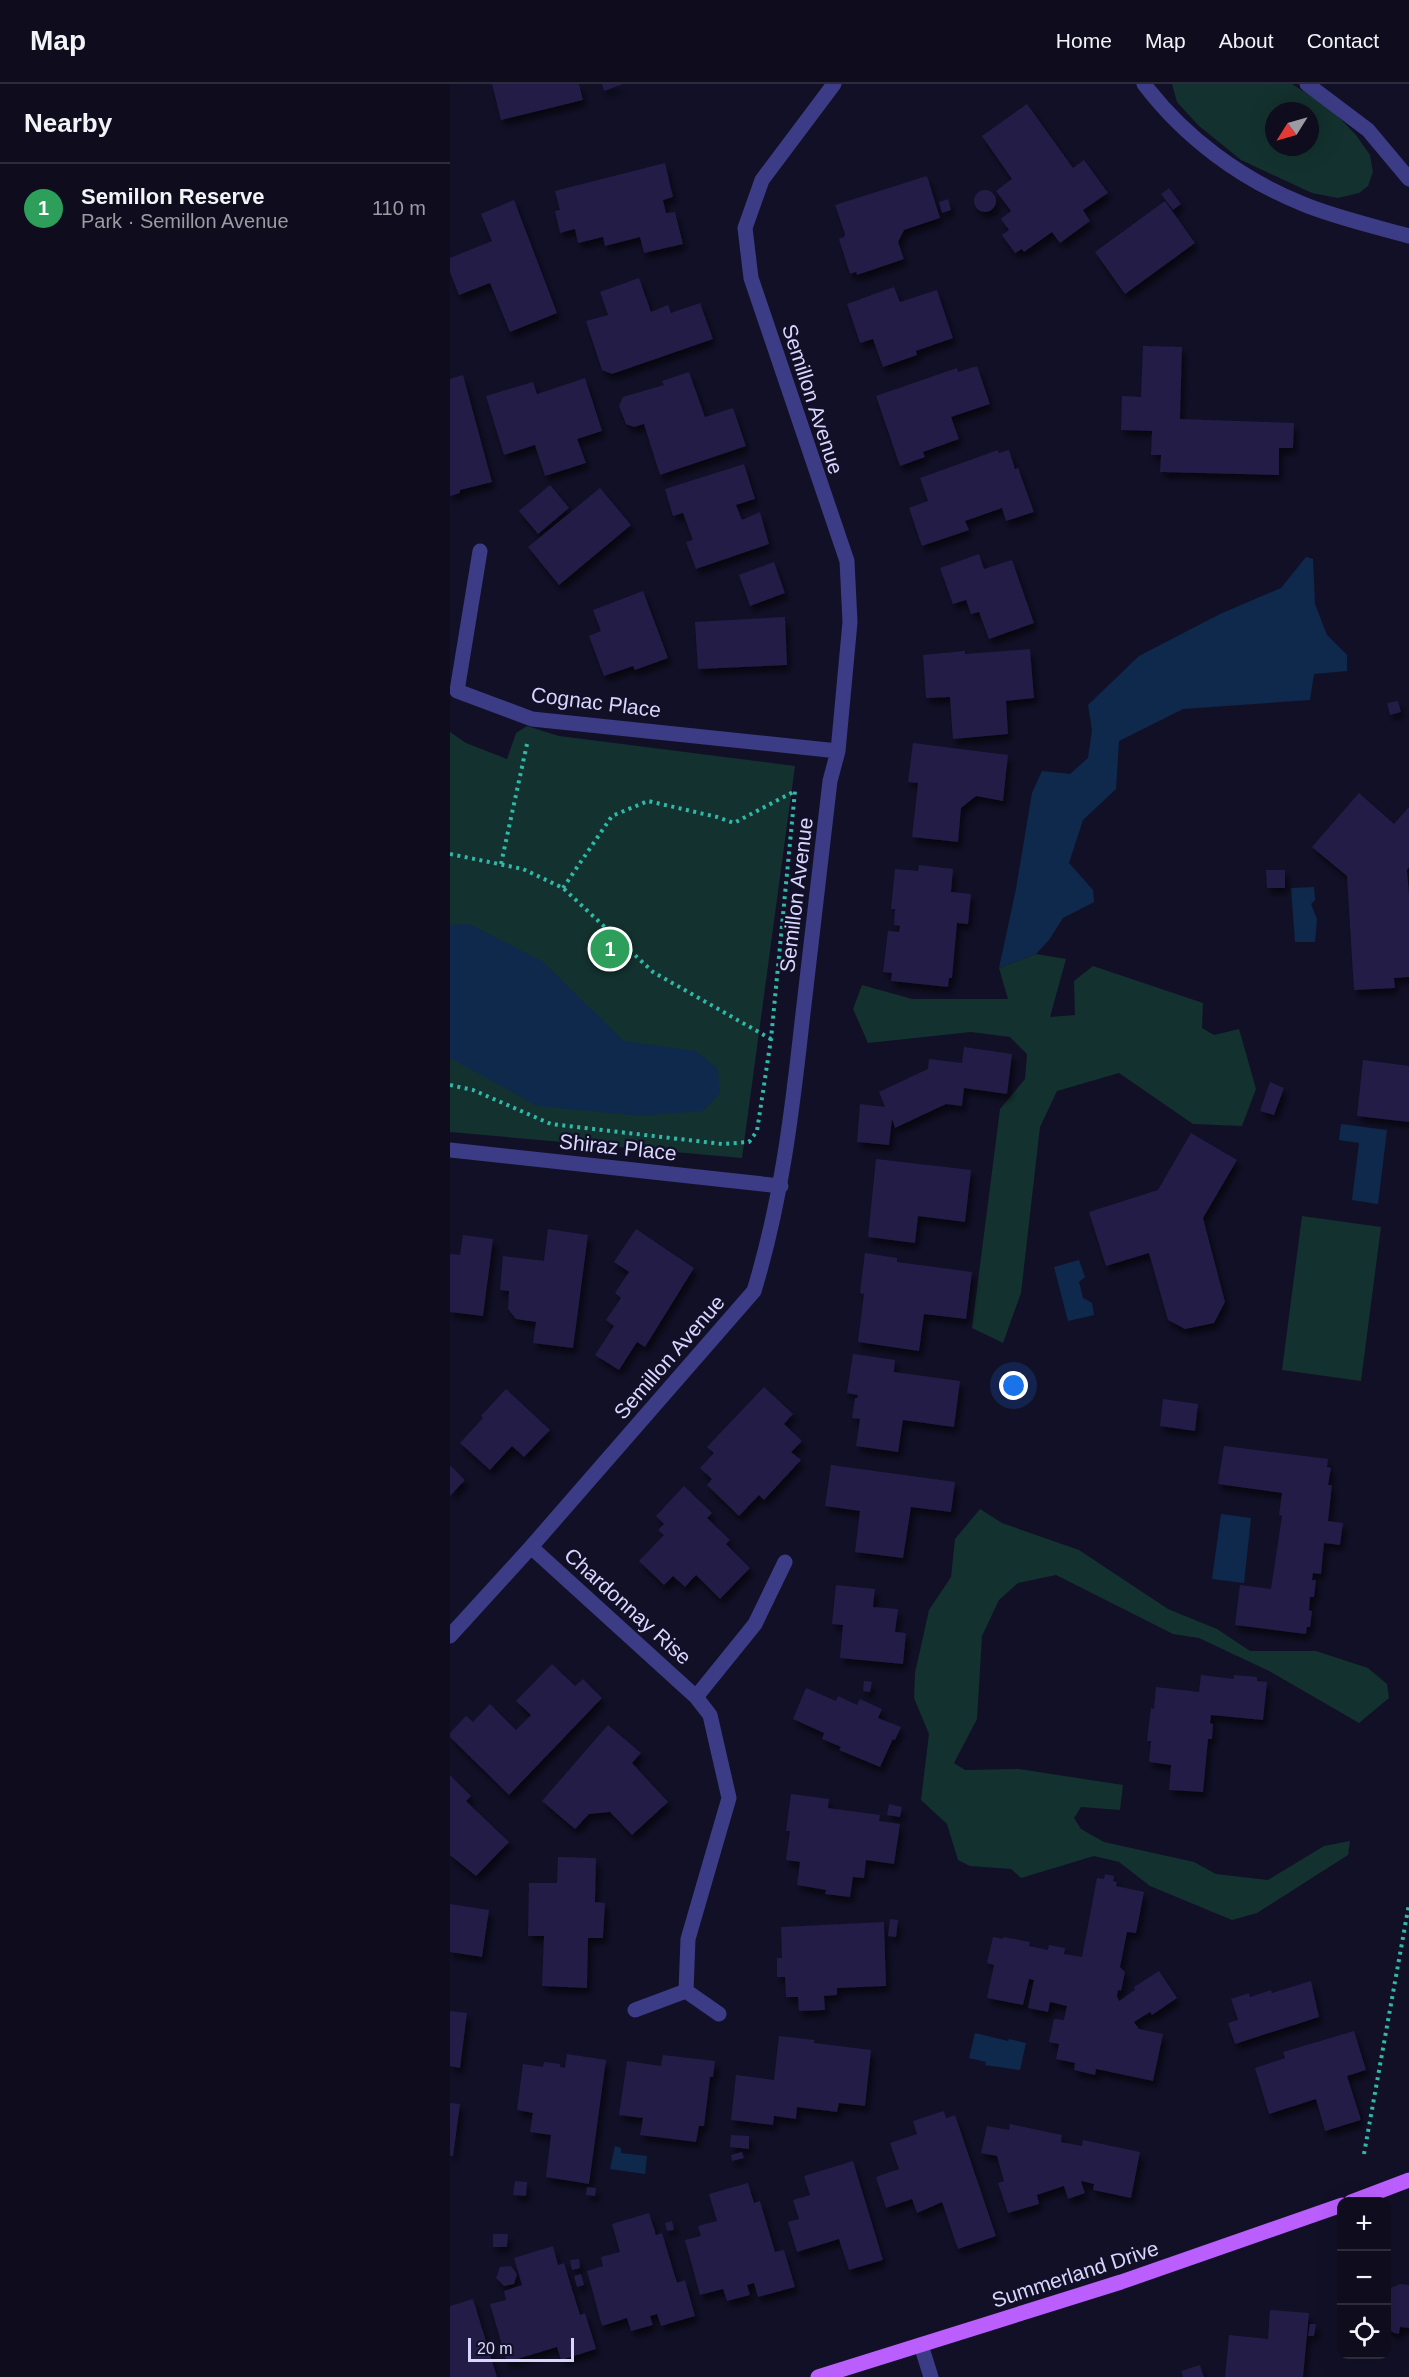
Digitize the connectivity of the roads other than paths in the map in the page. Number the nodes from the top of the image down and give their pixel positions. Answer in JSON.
{"nodes":[{"id":1,"x":834,"y":84,"type":"edge"},
{"id":2,"x":1144,"y":84,"type":"edge"},
{"id":3,"x":1307,"y":84,"type":"edge"},
{"id":4,"x":1409,"y":179,"type":"edge"},
{"id":5,"x":1409,"y":236,"type":"edge"},
{"id":6,"x":480,"y":551,"type":"dead end"},
{"id":7,"x":838,"y":751,"type":"junction"},
{"id":8,"x":450,"y":1150,"type":"edge"},
{"id":9,"x":781,"y":1186,"type":"junction"},
{"id":10,"x":531,"y":1547,"type":"junction"},
{"id":11,"x":785,"y":1562,"type":"dead end"},
{"id":12,"x":450,"y":1636,"type":"edge"},
{"id":13,"x":696,"y":1697,"type":"junction"},
{"id":14,"x":686,"y":1991,"type":"junction"},
{"id":15,"x":635,"y":2010,"type":"dead end"},
{"id":16,"x":719,"y":2014,"type":"dead end"},
{"id":17,"x":1409,"y":2180,"type":"edge"},
{"id":18,"x":1364,"y":2197,"type":"edge"},
{"id":19,"x":1337,"y":2206,"type":"edge"},
{"id":20,"x":921,"y":2345,"type":"junction"},
{"id":21,"x":818,"y":2377,"type":"edge"},
{"id":22,"x":931,"y":2377,"type":"edge"}],
"edges":[{"from":1,"to":7,"type":"street","name":"Semillon Avenue"},
{"from":2,"to":5,"type":"street"},
{"from":3,"to":4,"type":"street"},
{"from":6,"to":7,"type":"street","name":"Cognac Place"},
{"from":7,"to":9,"type":"street","name":"Semillon Avenue"},
{"from":8,"to":9,"type":"street","name":"Shiraz Place"},
{"from":9,"to":10,"type":"street","name":"Semillon Avenue"},
{"from":10,"to":12,"type":"street","name":"Semillon Avenue"},
{"from":10,"to":13,"type":"street","name":"Chardonnay Rise"},
{"from":11,"to":13,"type":"street","name":"Chardonnay Rise"},
{"from":13,"to":14,"type":"street","name":"Chardonnay Rise"},
{"from":14,"to":15,"type":"street"},
{"from":14,"to":16,"type":"street"},
{"from":17,"to":18,"type":"main road"},
{"from":19,"to":20,"type":"main road","name":"Summerland Drive"},
{"from":20,"to":21,"type":"main road","name":"Summerland Drive"},
{"from":20,"to":22,"type":"street"}]}
